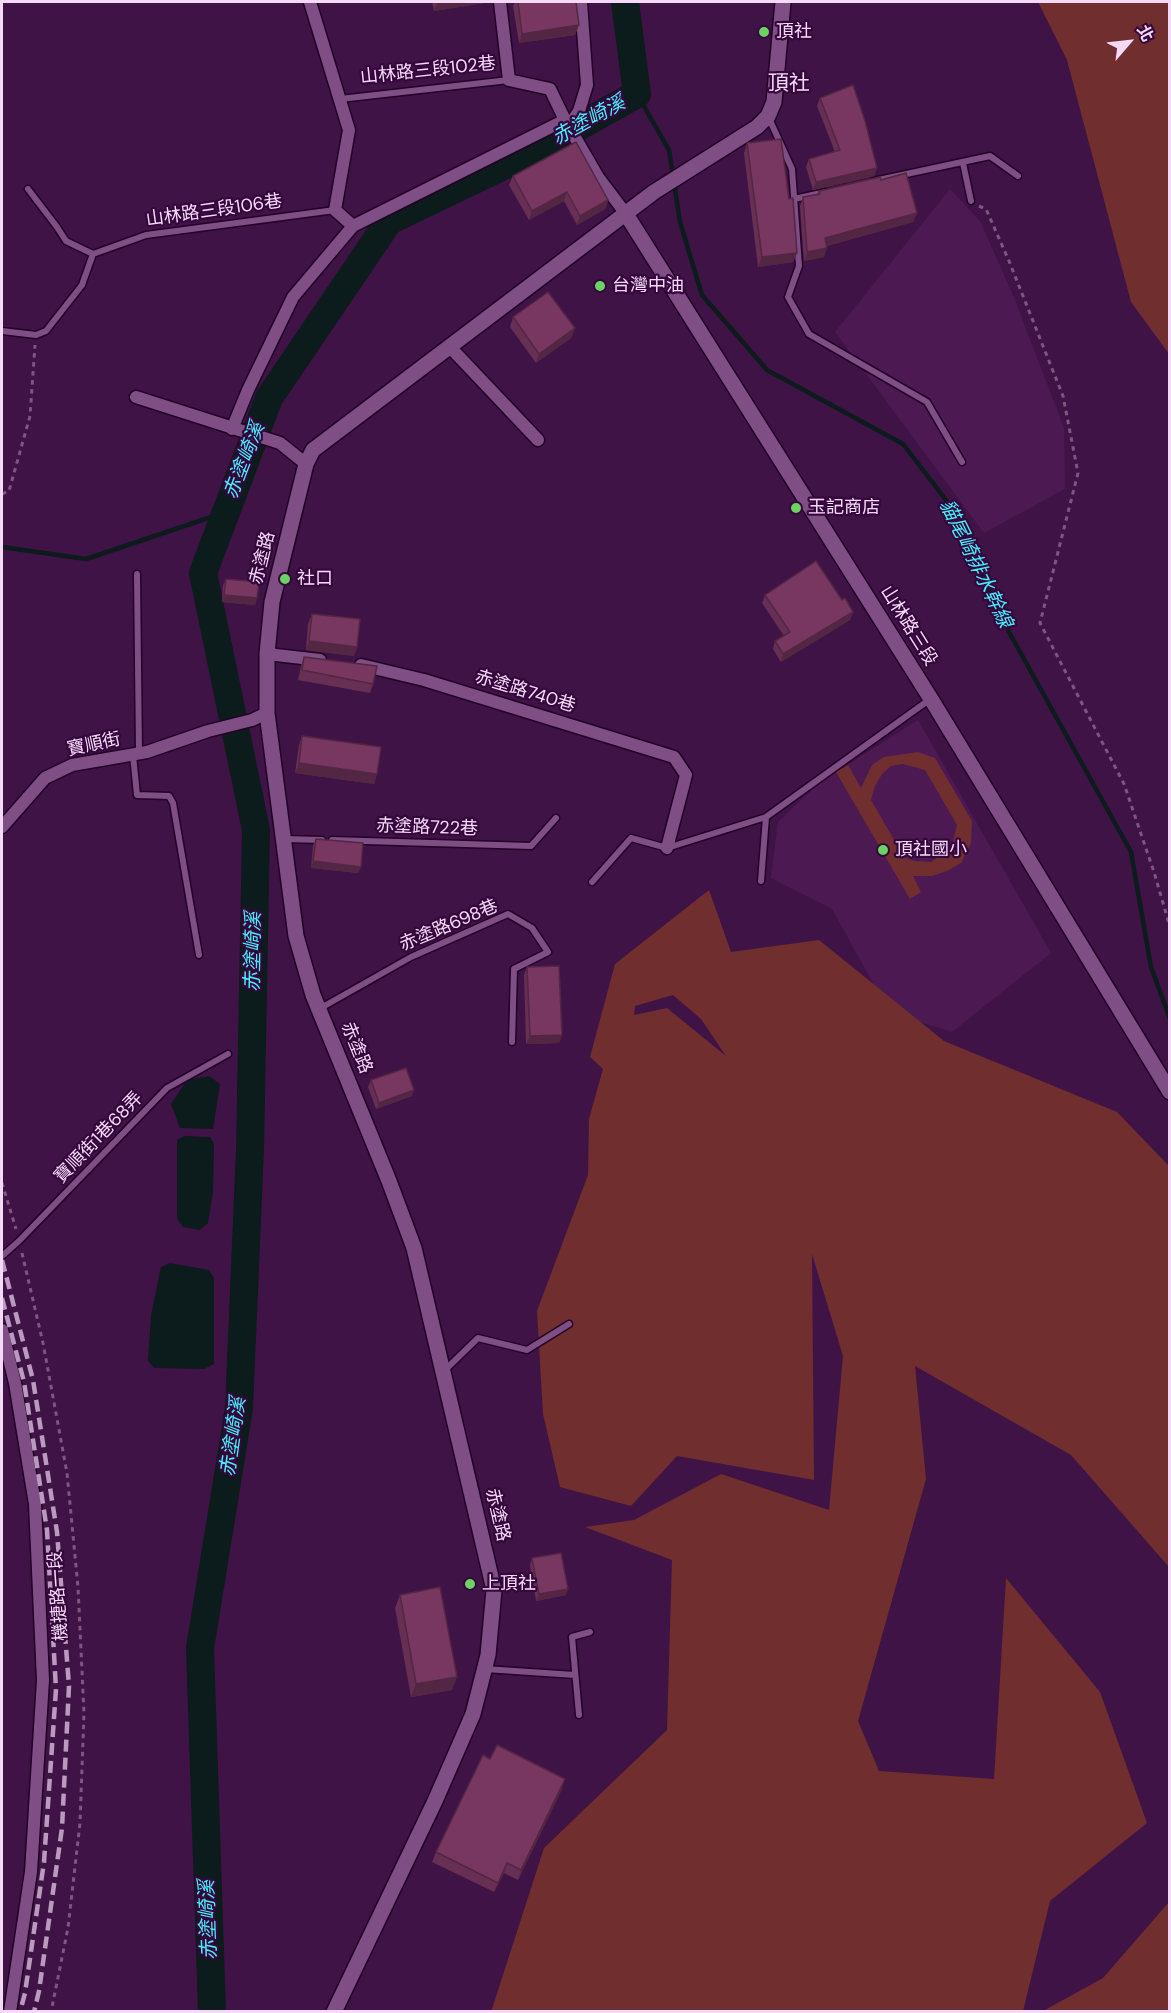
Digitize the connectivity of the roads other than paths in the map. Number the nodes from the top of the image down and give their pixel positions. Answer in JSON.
{"nodes":[{"id":1,"x":310,"y":2,"type":"edge"},
{"id":2,"x":500,"y":2,"type":"edge"},
{"id":3,"x":581,"y":2,"type":"edge"},
{"id":4,"x":783,"y":2,"type":"edge"},
{"id":5,"x":509,"y":80,"type":"junction"},
{"id":6,"x":340,"y":99,"type":"junction"},
{"id":7,"x":768,"y":116,"type":"junction"},
{"id":8,"x":567,"y":123,"type":"junction"},
{"id":9,"x":963,"y":163,"type":"junction"},
{"id":10,"x":1018,"y":176,"type":"dead end"},
{"id":11,"x":869,"y":182,"type":"edge"},
{"id":12,"x":28,"y":189,"type":"dead end"},
{"id":13,"x":838,"y":189,"type":"edge"},
{"id":14,"x":794,"y":199,"type":"junction"},
{"id":15,"x":971,"y":201,"type":"road end"},
{"id":16,"x":335,"y":210,"type":"junction"},
{"id":17,"x":626,"y":214,"type":"junction"},
{"id":18,"x":353,"y":226,"type":"junction"},
{"id":19,"x":93,"y":254,"type":"junction"},
{"id":20,"x":2,"y":331,"type":"edge"},
{"id":21,"x":449,"y":346,"type":"junction"},
{"id":22,"x":136,"y":397,"type":"dead end"},
{"id":23,"x":236,"y":430,"type":"junction"},
{"id":24,"x":538,"y":440,"type":"dead end"},
{"id":25,"x":962,"y":462,"type":"dead end"},
{"id":26,"x":306,"y":464,"type":"junction"},
{"id":27,"x":137,"y":574,"type":"dead end"},
{"id":28,"x":267,"y":654,"type":"junction"},
{"id":29,"x":931,"y":699,"type":"junction"},
{"id":30,"x":267,"y":713,"type":"junction"},
{"id":31,"x":136,"y":754,"type":"junction"},
{"id":32,"x":766,"y":817,"type":"junction"},
{"id":33,"x":556,"y":818,"type":"dead end"},
{"id":34,"x":2,"y":827,"type":"edge"},
{"id":35,"x":284,"y":839,"type":"junction"},
{"id":36,"x":667,"y":848,"type":"junction"},
{"id":37,"x":761,"y":881,"type":"dead end"},
{"id":38,"x":592,"y":882,"type":"dead end"},
{"id":39,"x":199,"y":955,"type":"dead end"},
{"id":40,"x":319,"y":1009,"type":"junction"},
{"id":41,"x":512,"y":1042,"type":"dead end"},
{"id":42,"x":228,"y":1054,"type":"dead end"},
{"id":43,"x":1169,"y":1089,"type":"edge"},
{"id":44,"x":2,"y":1256,"type":"edge"},
{"id":45,"x":569,"y":1324,"type":"dead end"},
{"id":46,"x":2,"y":1330,"type":"edge"},
{"id":47,"x":443,"y":1371,"type":"junction"},
{"id":48,"x":590,"y":1632,"type":"dead end"},
{"id":49,"x":485,"y":1668,"type":"junction"},
{"id":50,"x":575,"y":1675,"type":"junction"},
{"id":51,"x":579,"y":1715,"type":"dead end"},
{"id":52,"x":10,"y":2012,"type":"edge"},
{"id":53,"x":334,"y":2012,"type":"edge"}],
"edges":[{"from":1,"to":6,"type":"street"},
{"from":2,"to":5,"type":"street"},
{"from":3,"to":8,"type":"street"},
{"from":4,"to":7,"type":"street"},
{"from":5,"to":6,"type":"lane","name":"山林路三段102巷"},
{"from":5,"to":8,"type":"street","name":"山林路三段102巷"},
{"from":6,"to":16,"type":"street"},
{"from":7,"to":14,"type":"lane"},
{"from":7,"to":17,"type":"street"},
{"from":8,"to":17,"type":"street"},
{"from":8,"to":18,"type":"street"},
{"from":9,"to":10,"type":"lane"},
{"from":9,"to":11,"type":"lane"},
{"from":9,"to":15,"type":"lane"},
{"from":12,"to":19,"type":"lane"},
{"from":13,"to":14,"type":"lane"},
{"from":14,"to":25,"type":"lane"},
{"from":16,"to":18,"type":"street"},
{"from":16,"to":19,"type":"lane","name":"山林路三段106巷"},
{"from":17,"to":21,"type":"street","name":"赤塗路"},
{"from":17,"to":29,"type":"street","name":"山林路三段"},
{"from":18,"to":23,"type":"street"},
{"from":19,"to":20,"type":"lane"},
{"from":21,"to":24,"type":"street"},
{"from":21,"to":26,"type":"street","name":"赤塗路"},
{"from":22,"to":23,"type":"street"},
{"from":23,"to":26,"type":"street"},
{"from":26,"to":28,"type":"street","name":"赤塗路"},
{"from":27,"to":31,"type":"lane"},
{"from":28,"to":30,"type":"street","name":"赤塗路"},
{"from":28,"to":36,"type":"street","name":"赤塗路740巷"},
{"from":29,"to":32,"type":"lane"},
{"from":29,"to":43,"type":"street","name":"山林路三段"},
{"from":30,"to":31,"type":"street","name":"寶順街"},
{"from":30,"to":35,"type":"street","name":"赤塗路"},
{"from":31,"to":34,"type":"street","name":"寶順街"},
{"from":31,"to":39,"type":"lane"},
{"from":32,"to":36,"type":"lane"},
{"from":32,"to":37,"type":"lane"},
{"from":33,"to":35,"type":"lane","name":"赤塗路722巷"},
{"from":35,"to":40,"type":"street","name":"赤塗路"},
{"from":36,"to":38,"type":"lane"},
{"from":40,"to":41,"type":"lane","name":"赤塗路698巷"},
{"from":40,"to":47,"type":"street","name":"赤塗路"},
{"from":42,"to":44,"type":"lane","name":"寶順街1巷68弄"},
{"from":45,"to":47,"type":"lane"},
{"from":46,"to":52,"type":"street","name":"機捷路一段"},
{"from":47,"to":49,"type":"street","name":"赤塗路"},
{"from":48,"to":50,"type":"lane"},
{"from":49,"to":50,"type":"lane"},
{"from":49,"to":53,"type":"street","name":"赤塗路"},
{"from":50,"to":51,"type":"lane"}]}
